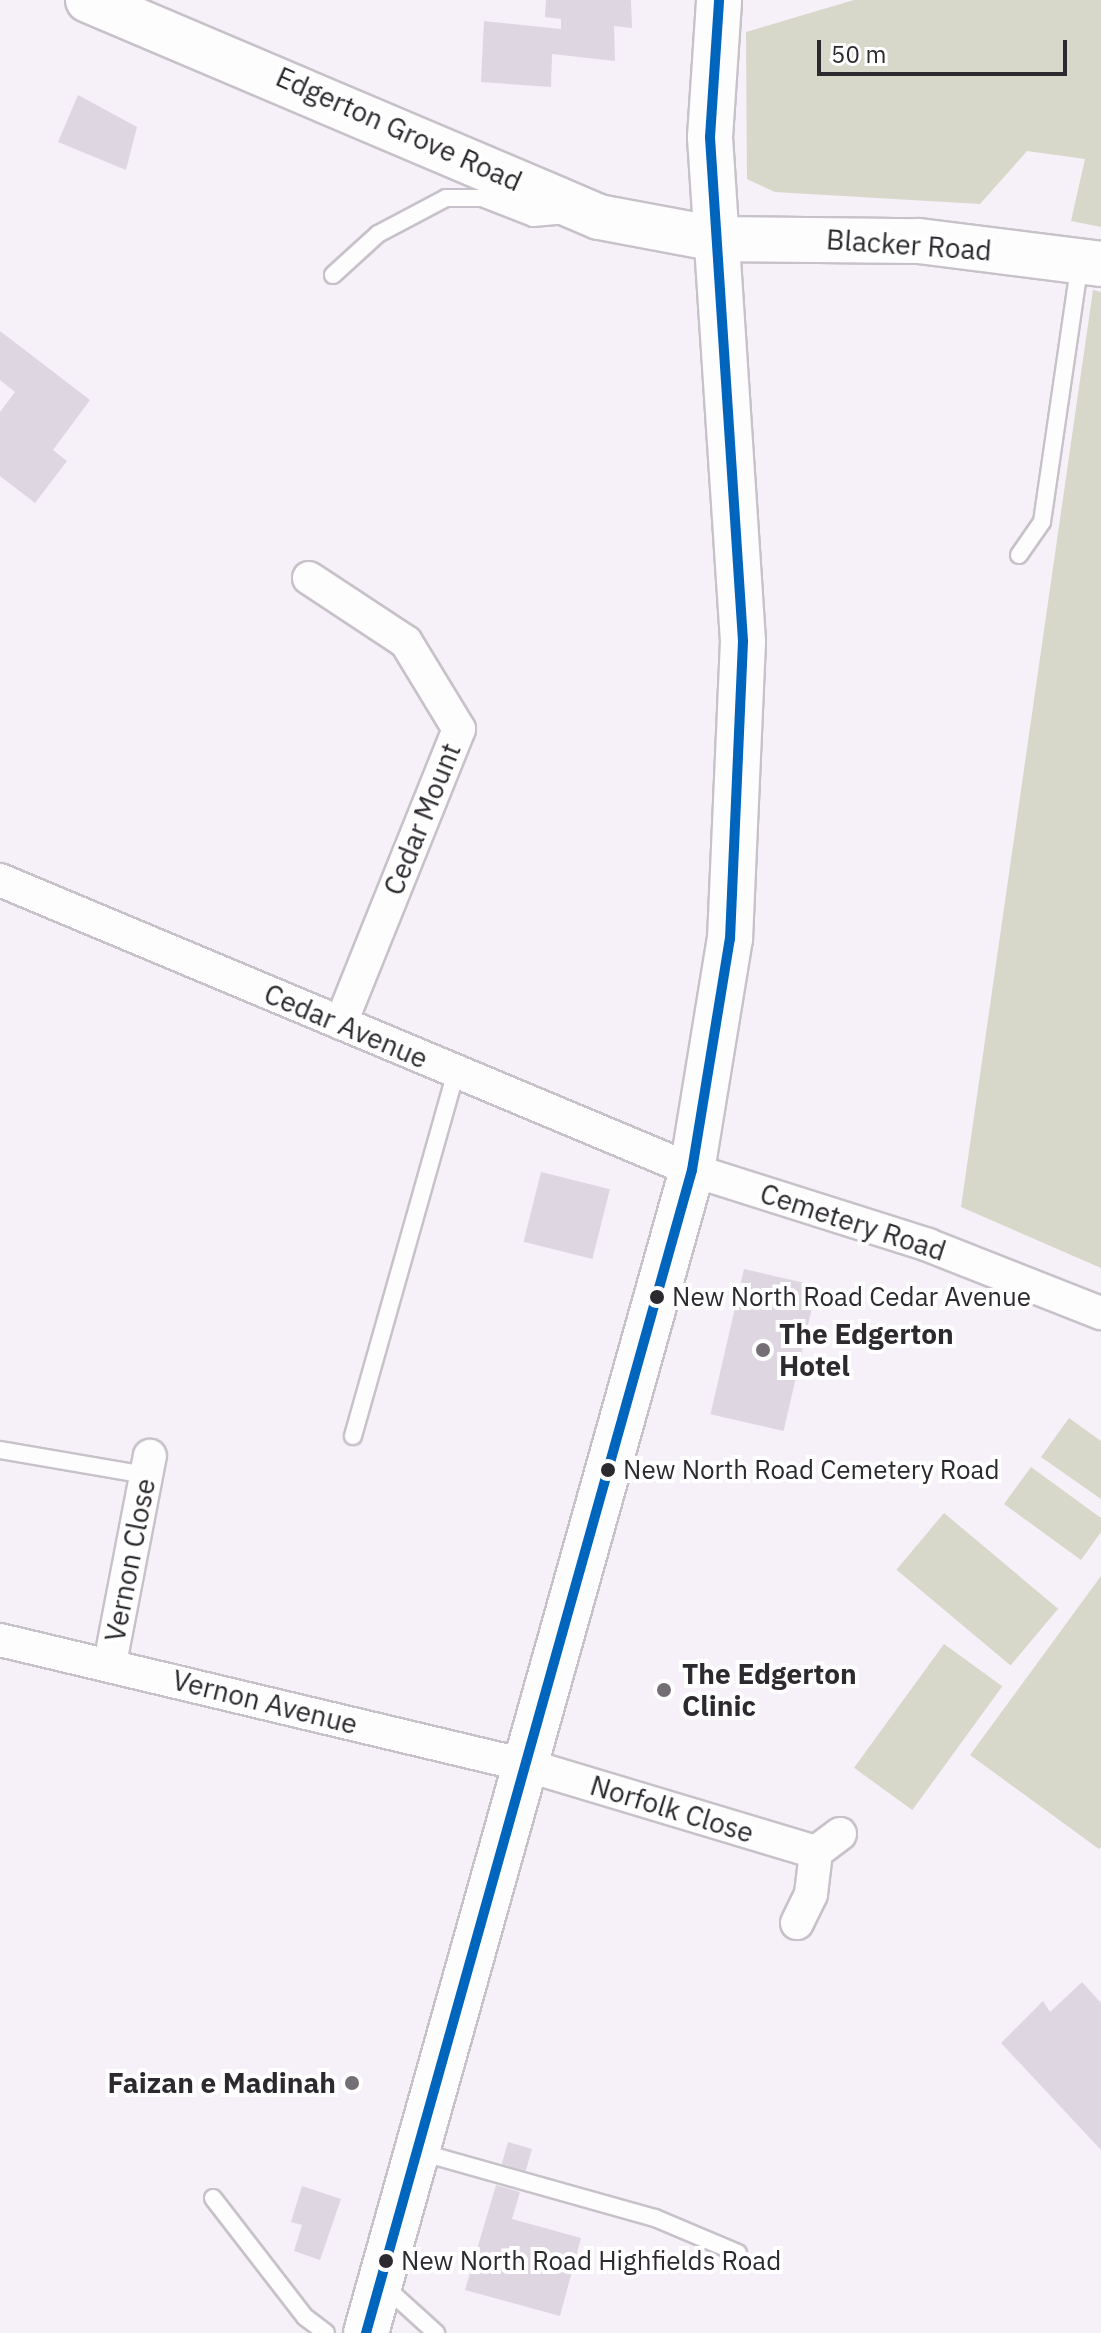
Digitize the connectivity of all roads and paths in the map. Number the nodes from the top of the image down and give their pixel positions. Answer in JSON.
{"nodes":[{"id":1,"x":88,"y":0,"type":"edge"},
{"id":2,"x":719,"y":0,"type":"edge"},
{"id":3,"x":578,"y":208,"type":"junction"},
{"id":4,"x":716,"y":239,"type":"junction"},
{"id":5,"x":1091,"y":263,"type":"edge"},
{"id":6,"x":333,"y":275,"type":"dead end"},
{"id":7,"x":1019,"y":555,"type":"dead end"},
{"id":8,"x":309,"y":578,"type":"dead end"},
{"id":9,"x":0,"y":880,"type":"edge"},
{"id":10,"x":341,"y":1023,"type":"junction"},
{"id":11,"x":456,"y":1073,"type":"junction"},
{"id":12,"x":692,"y":1170,"type":"junction"},
{"id":13,"x":1101,"y":1313,"type":"edge"},
{"id":14,"x":353,"y":1436,"type":"dead end"},
{"id":15,"x":0,"y":1450,"type":"edge"},
{"id":16,"x":148,"y":1465,"type":"joint"},
{"id":17,"x":0,"y":1640,"type":"edge"},
{"id":18,"x":110,"y":1663,"type":"junction"},
{"id":19,"x":529,"y":1766,"type":"junction"},
{"id":20,"x":797,"y":1923,"type":"dead end"},
{"id":21,"x":419,"y":2152,"type":"junction"},
{"id":22,"x":213,"y":2198,"type":"dead end"},
{"id":23,"x":738,"y":2253,"type":"dead end"},
{"id":24,"x":381,"y":2283,"type":"junction"},
{"id":25,"x":326,"y":2333,"type":"edge"},
{"id":26,"x":366,"y":2333,"type":"edge"},
{"id":27,"x":436,"y":2333,"type":"edge"}],
"edges":[{"from":1,"to":3,"type":"main road","name":"Edgerton Grove Road"},
{"from":2,"to":4,"type":"main road"},
{"from":3,"to":4,"type":"main road","name":"Edgerton Grove Road"},
{"from":3,"to":6,"type":"lane"},
{"from":4,"to":5,"type":"main road","name":"Blacker Road"},
{"from":4,"to":12,"type":"main road"},
{"from":5,"to":7,"type":"lane"},
{"from":8,"to":10,"type":"street","name":"Cedar Mount"},
{"from":9,"to":10,"type":"street","name":"Cedar Avenue"},
{"from":10,"to":11,"type":"street","name":"Cedar Avenue"},
{"from":11,"to":12,"type":"street","name":"Cedar Avenue"},
{"from":11,"to":14,"type":"lane"},
{"from":12,"to":13,"type":"street","name":"Cemetery Road"},
{"from":12,"to":19,"type":"main road"},
{"from":15,"to":16,"type":"lane"},
{"from":16,"to":18,"type":"street","name":"Vernon Close"},
{"from":17,"to":18,"type":"street","name":"Vernon Avenue"},
{"from":18,"to":19,"type":"street","name":"Vernon Avenue"},
{"from":19,"to":20,"type":"street","name":"Norfolk Close"},
{"from":19,"to":21,"type":"main road"},
{"from":21,"to":23,"type":"lane"},
{"from":21,"to":24,"type":"main road"},
{"from":22,"to":25,"type":"lane"},
{"from":24,"to":26,"type":"main road"},
{"from":24,"to":27,"type":"lane"}]}
